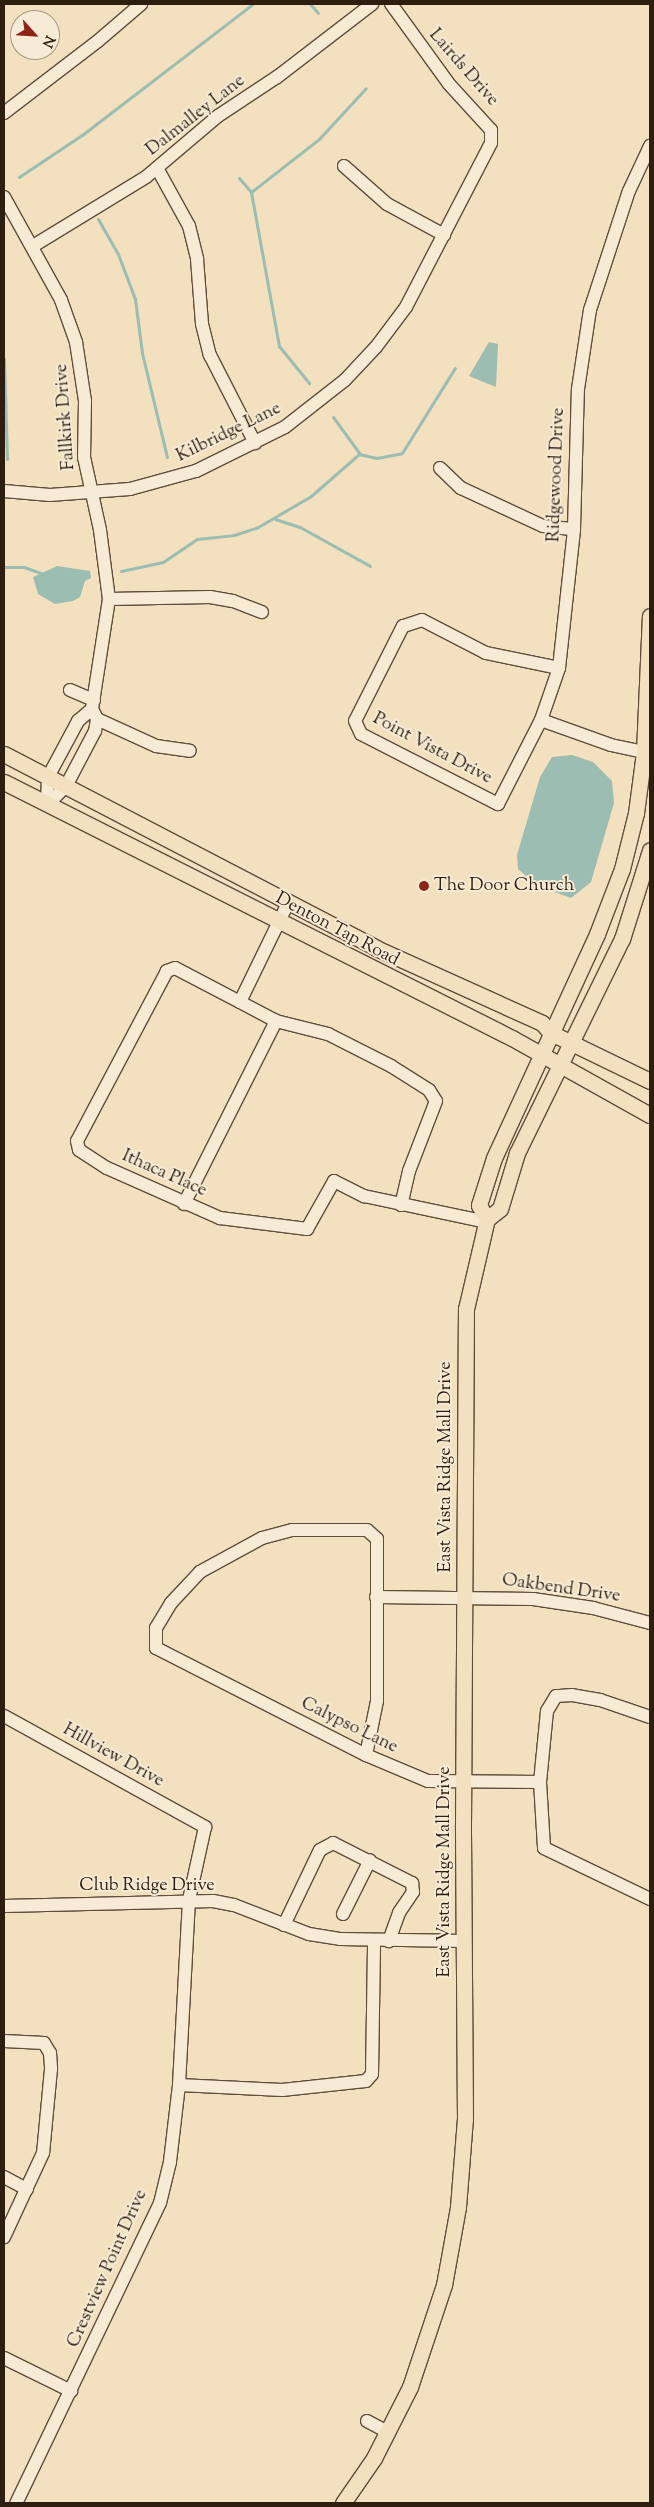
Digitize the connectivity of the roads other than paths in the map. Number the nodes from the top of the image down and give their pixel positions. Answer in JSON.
{"nodes":[{"id":1,"x":141,"y":4,"type":"edge"},
{"id":2,"x":372,"y":4,"type":"edge"},
{"id":3,"x":391,"y":4,"type":"edge"},
{"id":4,"x":4,"y":113,"type":"edge"},
{"id":5,"x":492,"y":130,"type":"joint"},
{"id":6,"x":650,"y":146,"type":"edge"},
{"id":7,"x":344,"y":166,"type":"dead end"},
{"id":8,"x":157,"y":168,"type":"junction"},
{"id":9,"x":4,"y":197,"type":"edge"},
{"id":10,"x":444,"y":235,"type":"junction"},
{"id":11,"x":34,"y":246,"type":"junction"},
{"id":12,"x":254,"y":443,"type":"junction"},
{"id":13,"x":440,"y":468,"type":"dead end"},
{"id":14,"x":4,"y":491,"type":"edge"},
{"id":15,"x":90,"y":491,"type":"junction"},
{"id":16,"x":574,"y":529,"type":"junction"},
{"id":17,"x":110,"y":599,"type":"junction"},
{"id":18,"x":262,"y":612,"type":"dead end"},
{"id":19,"x":650,"y":616,"type":"edge"},
{"id":20,"x":559,"y":668,"type":"junction"},
{"id":21,"x":70,"y":690,"type":"dead end"},
{"id":22,"x":95,"y":709,"type":"junction"},
{"id":23,"x":541,"y":720,"type":"junction"},
{"id":24,"x":190,"y":751,"type":"dead end"},
{"id":25,"x":4,"y":754,"type":"edge"},
{"id":26,"x":647,"y":754,"type":"edge"},
{"id":27,"x":48,"y":777,"type":"junction"},
{"id":28,"x":4,"y":782,"type":"edge"},
{"id":29,"x":66,"y":786,"type":"junction"},
{"id":30,"x":498,"y":804,"type":"joint"},
{"id":31,"x":47,"y":805,"type":"junction"},
{"id":32,"x":650,"y":850,"type":"edge"},
{"id":33,"x":288,"y":902,"type":"junction"},
{"id":34,"x":280,"y":920,"type":"junction"},
{"id":35,"x":240,"y":1002,"type":"junction"},
{"id":36,"x":276,"y":1021,"type":"junction"},
{"id":37,"x":551,"y":1033,"type":"junction"},
{"id":38,"x":572,"y":1043,"type":"junction"},
{"id":39,"x":540,"y":1056,"type":"junction"},
{"id":40,"x":560,"y":1068,"type":"junction"},
{"id":41,"x":650,"y":1081,"type":"edge"},
{"id":42,"x":650,"y":1114,"type":"edge"},
{"id":43,"x":184,"y":1204,"type":"junction"},
{"id":44,"x":401,"y":1204,"type":"junction"},
{"id":45,"x":486,"y":1220,"type":"junction"},
{"id":46,"x":464,"y":1597,"type":"junction"},
{"id":47,"x":376,"y":1598,"type":"junction"},
{"id":48,"x":650,"y":1623,"type":"edge"},
{"id":49,"x":4,"y":1716,"type":"edge"},
{"id":50,"x":650,"y":1717,"type":"edge"},
{"id":51,"x":366,"y":1755,"type":"junction"},
{"id":52,"x":540,"y":1782,"type":"junction"},
{"id":53,"x":463,"y":1783,"type":"junction"},
{"id":54,"x":205,"y":1827,"type":"joint"},
{"id":55,"x":370,"y":1860,"type":"junction"},
{"id":56,"x":650,"y":1899,"type":"edge"},
{"id":57,"x":189,"y":1900,"type":"junction"},
{"id":58,"x":4,"y":1906,"type":"edge"},
{"id":59,"x":343,"y":1914,"type":"dead end"},
{"id":60,"x":284,"y":1925,"type":"junction"},
{"id":61,"x":374,"y":1941,"type":"junction"},
{"id":62,"x":389,"y":1941,"type":"junction"},
{"id":63,"x":464,"y":1941,"type":"junction"},
{"id":64,"x":4,"y":2041,"type":"edge"},
{"id":65,"x":179,"y":2086,"type":"junction"},
{"id":66,"x":4,"y":2178,"type":"edge"},
{"id":67,"x":27,"y":2189,"type":"junction"},
{"id":68,"x":9,"y":2215,"type":"edge"},
{"id":69,"x":4,"y":2237,"type":"edge"},
{"id":70,"x":4,"y":2358,"type":"edge"},
{"id":71,"x":71,"y":2391,"type":"junction"},
{"id":72,"x":367,"y":2421,"type":"dead end"},
{"id":73,"x":388,"y":2432,"type":"junction"},
{"id":74,"x":16,"y":2503,"type":"edge"},
{"id":75,"x":343,"y":2503,"type":"edge"}],
"edges":[{"from":1,"to":4,"type":"street"},
{"from":2,"to":8,"type":"street","name":"Dalmalley Lane"},
{"from":3,"to":5,"type":"street","name":"Lairds Drive"},
{"from":5,"to":10,"type":"street","name":"Kilbridge Lane"},
{"from":6,"to":16,"type":"street","name":"Ridgewood Drive"},
{"from":7,"to":10,"type":"street"},
{"from":8,"to":11,"type":"street","name":"Dalmalley Lane"},
{"from":8,"to":12,"type":"street"},
{"from":9,"to":11,"type":"street","name":"Fallkirk Drive"},
{"from":10,"to":12,"type":"street","name":"Kilbridge Lane"},
{"from":11,"to":15,"type":"street","name":"Fallkirk Drive"},
{"from":12,"to":15,"type":"street","name":"Kilbridge Lane"},
{"from":13,"to":16,"type":"street"},
{"from":14,"to":15,"type":"street","name":"Kilbridge Lane"},
{"from":15,"to":17,"type":"street","name":"Fallkirk Drive"},
{"from":16,"to":20,"type":"street","name":"Ridgewood Drive"},
{"from":17,"to":18,"type":"street"},
{"from":17,"to":22,"type":"street","name":"Fallkirk Drive"},
{"from":19,"to":26,"type":"main road","name":"East Vista Ridge Mall Drive"},
{"from":20,"to":23,"type":"street","name":"Ridgewood Drive"},
{"from":20,"to":30,"type":"street","name":"Point Vista Drive"},
{"from":21,"to":22,"type":"street"},
{"from":22,"to":24,"type":"street"},
{"from":22,"to":27,"type":"street"},
{"from":22,"to":29,"type":"street","name":"Fallkirk Drive"},
{"from":23,"to":26,"type":"street"},
{"from":23,"to":30,"type":"street","name":"Ridgewood Drive"},
{"from":25,"to":27,"type":"main road","name":"Denton Tap Road"},
{"from":26,"to":37,"type":"main road","name":"East Vista Ridge Mall Drive"},
{"from":27,"to":29,"type":"main road","name":"Denton Tap Road"},
{"from":27,"to":31,"type":"street"},
{"from":28,"to":31,"type":"main road","name":"Denton Tap Road"},
{"from":29,"to":31,"type":"street","name":"Fallkirk Drive"},
{"from":29,"to":33,"type":"main road","name":"Denton Tap Road"},
{"from":31,"to":34,"type":"main road","name":"Denton Tap Road"},
{"from":32,"to":38,"type":"main road","name":"East Vista Ridge Mall Drive"},
{"from":33,"to":34,"type":"street"},
{"from":33,"to":37,"type":"main road","name":"Denton Tap Road"},
{"from":34,"to":35,"type":"street"},
{"from":34,"to":39,"type":"main road","name":"Denton Tap Road"},
{"from":35,"to":36,"type":"street","name":"Ithaca Place"},
{"from":35,"to":43,"type":"street","name":"Ithaca Place"},
{"from":36,"to":43,"type":"street"},
{"from":36,"to":44,"type":"street","name":"Ithaca Place"},
{"from":37,"to":38,"type":"main road","name":"Denton Tap Road"},
{"from":37,"to":39,"type":"main road","name":"East Vista Ridge Mall Drive"},
{"from":38,"to":40,"type":"main road","name":"East Vista Ridge Mall Drive"},
{"from":38,"to":41,"type":"main road","name":"Denton Tap Road"},
{"from":39,"to":40,"type":"main road","name":"Denton Tap Road"},
{"from":39,"to":45,"type":"main road","name":"East Vista Ridge Mall Drive"},
{"from":40,"to":42,"type":"main road","name":"Denton Tap Road"},
{"from":40,"to":45,"type":"main road","name":"East Vista Ridge Mall Drive"},
{"from":43,"to":44,"type":"street","name":"Ithaca Place"},
{"from":44,"to":45,"type":"street","name":"Ithaca Place"},
{"from":45,"to":46,"type":"main road","name":"East Vista Ridge Mall Drive"},
{"from":46,"to":47,"type":"street","name":"Oakbend Drive"},
{"from":46,"to":48,"type":"street","name":"Oakbend Drive"},
{"from":46,"to":53,"type":"main road","name":"East Vista Ridge Mall Drive"},
{"from":47,"to":51,"type":"street"},
{"from":47,"to":51,"type":"street","name":"Calypso Lane"},
{"from":49,"to":54,"type":"street","name":"Hillview Drive"},
{"from":50,"to":52,"type":"street"},
{"from":51,"to":53,"type":"street","name":"Calypso Lane"},
{"from":52,"to":53,"type":"street","name":"Calypso Lane"},
{"from":52,"to":56,"type":"street"},
{"from":53,"to":63,"type":"main road","name":"East Vista Ridge Mall Drive"},
{"from":54,"to":57,"type":"street","name":"Crestview Point Drive"},
{"from":55,"to":59,"type":"street"},
{"from":55,"to":60,"type":"street"},
{"from":55,"to":62,"type":"street"},
{"from":57,"to":58,"type":"street","name":"Club Ridge Drive"},
{"from":57,"to":60,"type":"street","name":"Club Ridge Drive"},
{"from":57,"to":65,"type":"street","name":"Crestview Point Drive"},
{"from":60,"to":61,"type":"street","name":"Club Ridge Drive"},
{"from":61,"to":62,"type":"street","name":"Club Ridge Drive"},
{"from":61,"to":65,"type":"street"},
{"from":62,"to":63,"type":"street","name":"Club Ridge Drive"},
{"from":63,"to":73,"type":"main road","name":"East Vista Ridge Mall Drive"},
{"from":64,"to":67,"type":"street"},
{"from":65,"to":71,"type":"street","name":"Crestview Point Drive"},
{"from":66,"to":67,"type":"street"},
{"from":67,"to":68,"type":"street"},
{"from":68,"to":69,"type":"street"},
{"from":70,"to":71,"type":"street"},
{"from":71,"to":74,"type":"street","name":"Crestview Point Drive"},
{"from":72,"to":73,"type":"street"},
{"from":73,"to":75,"type":"main road","name":"East Vista Ridge Mall Drive"}]}
